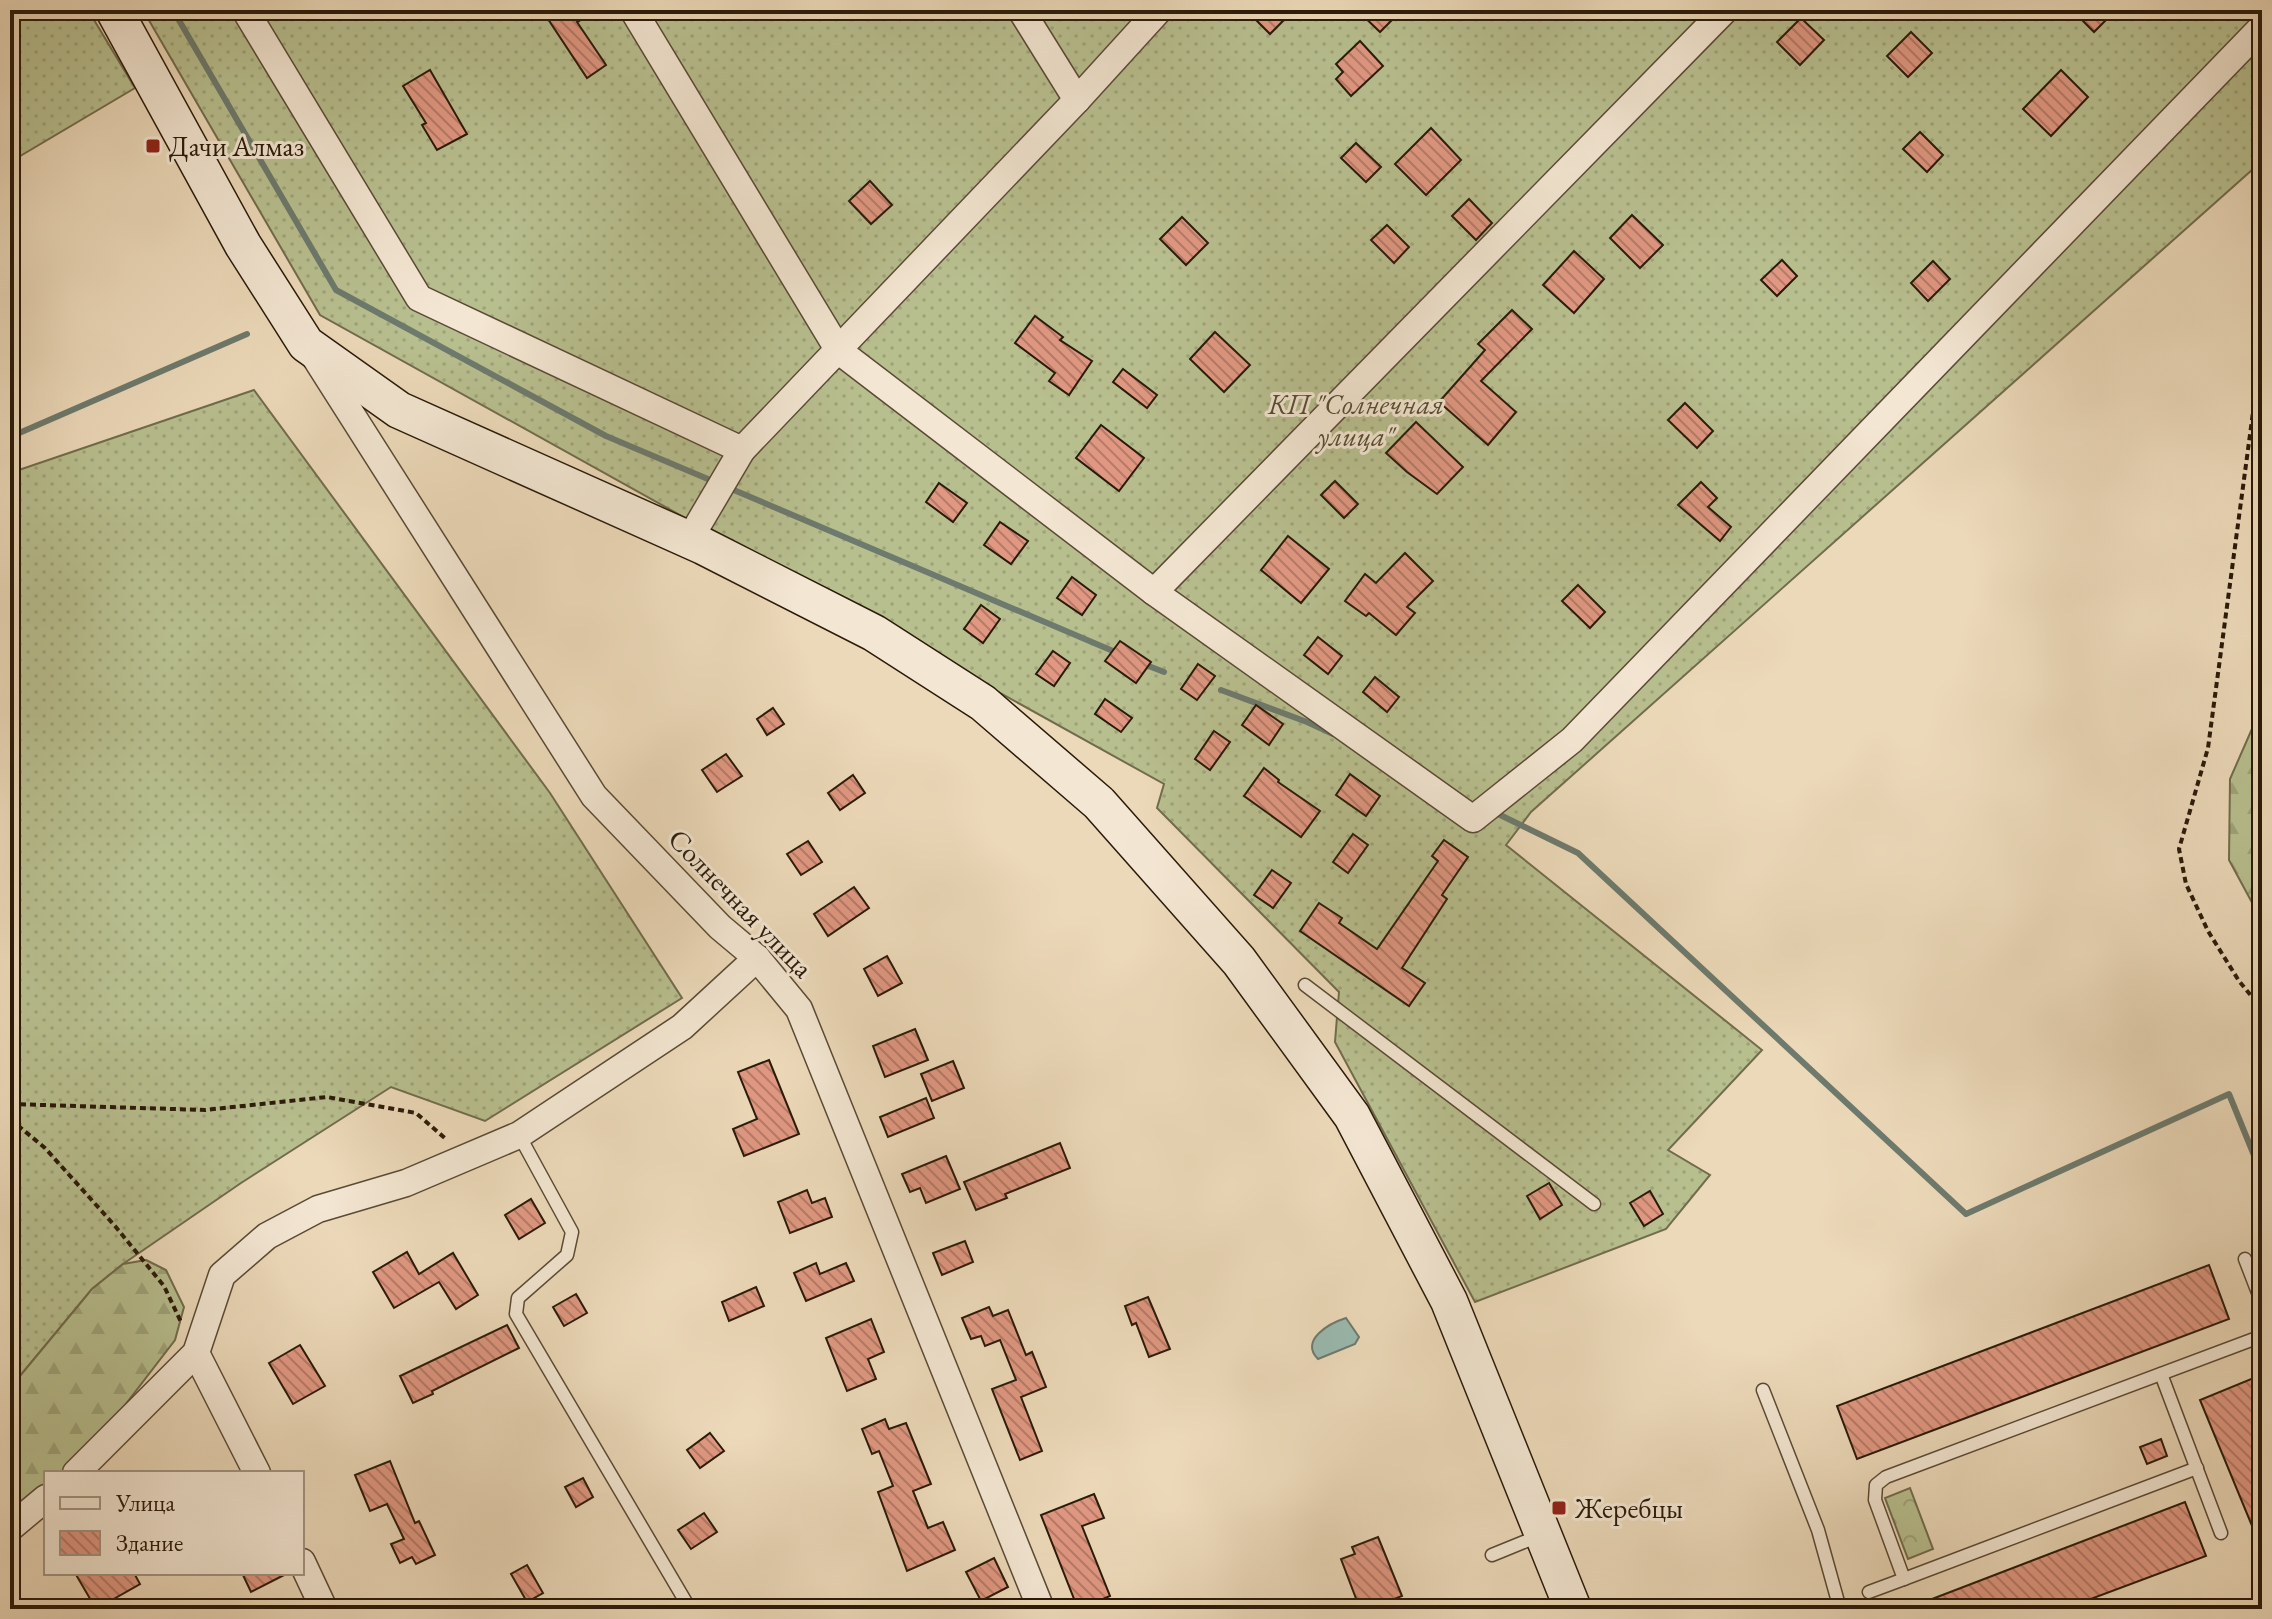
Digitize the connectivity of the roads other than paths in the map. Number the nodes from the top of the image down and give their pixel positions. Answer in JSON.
{"nodes":[{"id":1,"x":114,"y":10,"type":"edge"},
{"id":2,"x":245,"y":10,"type":"edge"},
{"id":3,"x":633,"y":10,"type":"edge"},
{"id":4,"x":1021,"y":10,"type":"edge"},
{"id":5,"x":1159,"y":10,"type":"edge"},
{"id":6,"x":1725,"y":10,"type":"edge"},
{"id":7,"x":2262,"y":27,"type":"edge"},
{"id":8,"x":1077,"y":100,"type":"junction"},
{"id":9,"x":306,"y":344,"type":"junction"},
{"id":10,"x":839,"y":351,"type":"junction"},
{"id":11,"x":399,"y":410,"type":"junction"},
{"id":12,"x":363,"y":435,"type":"junction"},
{"id":13,"x":742,"y":450,"type":"junction"},
{"id":14,"x":689,"y":540,"type":"junction"},
{"id":15,"x":1154,"y":592,"type":"junction"},
{"id":16,"x":757,"y":958,"type":"junction"},
{"id":17,"x":1305,"y":985,"type":"dead end"},
{"id":18,"x":519,"y":1135,"type":"junction"},
{"id":19,"x":1594,"y":1204,"type":"dead end"},
{"id":20,"x":2245,"y":1259,"type":"dead end"},
{"id":21,"x":2262,"y":1303,"type":"edge"},
{"id":22,"x":2262,"y":1336,"type":"edge"},
{"id":23,"x":196,"y":1353,"type":"junction"},
{"id":24,"x":2161,"y":1374,"type":"junction"},
{"id":25,"x":1763,"y":1390,"type":"dead end"},
{"id":26,"x":2197,"y":1468,"type":"junction"},
{"id":27,"x":78,"y":1471,"type":"edge"},
{"id":28,"x":256,"y":1471,"type":"edge"},
{"id":29,"x":44,"y":1500,"type":"edge"},
{"id":30,"x":10,"y":1528,"type":"edge"},
{"id":31,"x":2221,"y":1533,"type":"dead end"},
{"id":32,"x":1543,"y":1535,"type":"junction"},
{"id":33,"x":1492,"y":1555,"type":"dead end"},
{"id":34,"x":304,"y":1566,"type":"edge"},
{"id":35,"x":1904,"y":1579,"type":"junction"},
{"id":36,"x":1869,"y":1592,"type":"dead end"},
{"id":37,"x":324,"y":1609,"type":"edge"},
{"id":38,"x":690,"y":1609,"type":"edge"},
{"id":39,"x":1041,"y":1609,"type":"edge"},
{"id":40,"x":1573,"y":1609,"type":"edge"},
{"id":41,"x":1840,"y":1609,"type":"edge"}],
"edges":[{"from":1,"to":9,"type":"main road"},
{"from":2,"to":13,"type":"street"},
{"from":3,"to":10,"type":"street"},
{"from":4,"to":8,"type":"street"},
{"from":5,"to":8,"type":"street"},
{"from":6,"to":15,"type":"street"},
{"from":7,"to":15,"type":"street"},
{"from":8,"to":10,"type":"street"},
{"from":9,"to":11,"type":"main road"},
{"from":9,"to":12,"type":"street","name":"Солнечная улица"},
{"from":10,"to":13,"type":"street"},
{"from":10,"to":15,"type":"street"},
{"from":11,"to":12,"type":"street"},
{"from":11,"to":14,"type":"main road"},
{"from":12,"to":16,"type":"street","name":"Солнечная улица"},
{"from":13,"to":14,"type":"street"},
{"from":14,"to":32,"type":"main road"},
{"from":16,"to":18,"type":"street"},
{"from":16,"to":39,"type":"street","name":"Солнечная улица"},
{"from":17,"to":19,"type":"lane"},
{"from":18,"to":23,"type":"street"},
{"from":18,"to":38,"type":"lane"},
{"from":20,"to":21,"type":"lane"},
{"from":22,"to":24,"type":"lane"},
{"from":23,"to":27,"type":"street"},
{"from":23,"to":28,"type":"street"},
{"from":24,"to":26,"type":"lane"},
{"from":24,"to":35,"type":"lane"},
{"from":25,"to":41,"type":"lane"},
{"from":26,"to":31,"type":"lane"},
{"from":26,"to":35,"type":"lane"},
{"from":29,"to":30,"type":"street"},
{"from":32,"to":33,"type":"lane"},
{"from":32,"to":40,"type":"main road"},
{"from":34,"to":37,"type":"street"},
{"from":35,"to":36,"type":"lane"}]}
